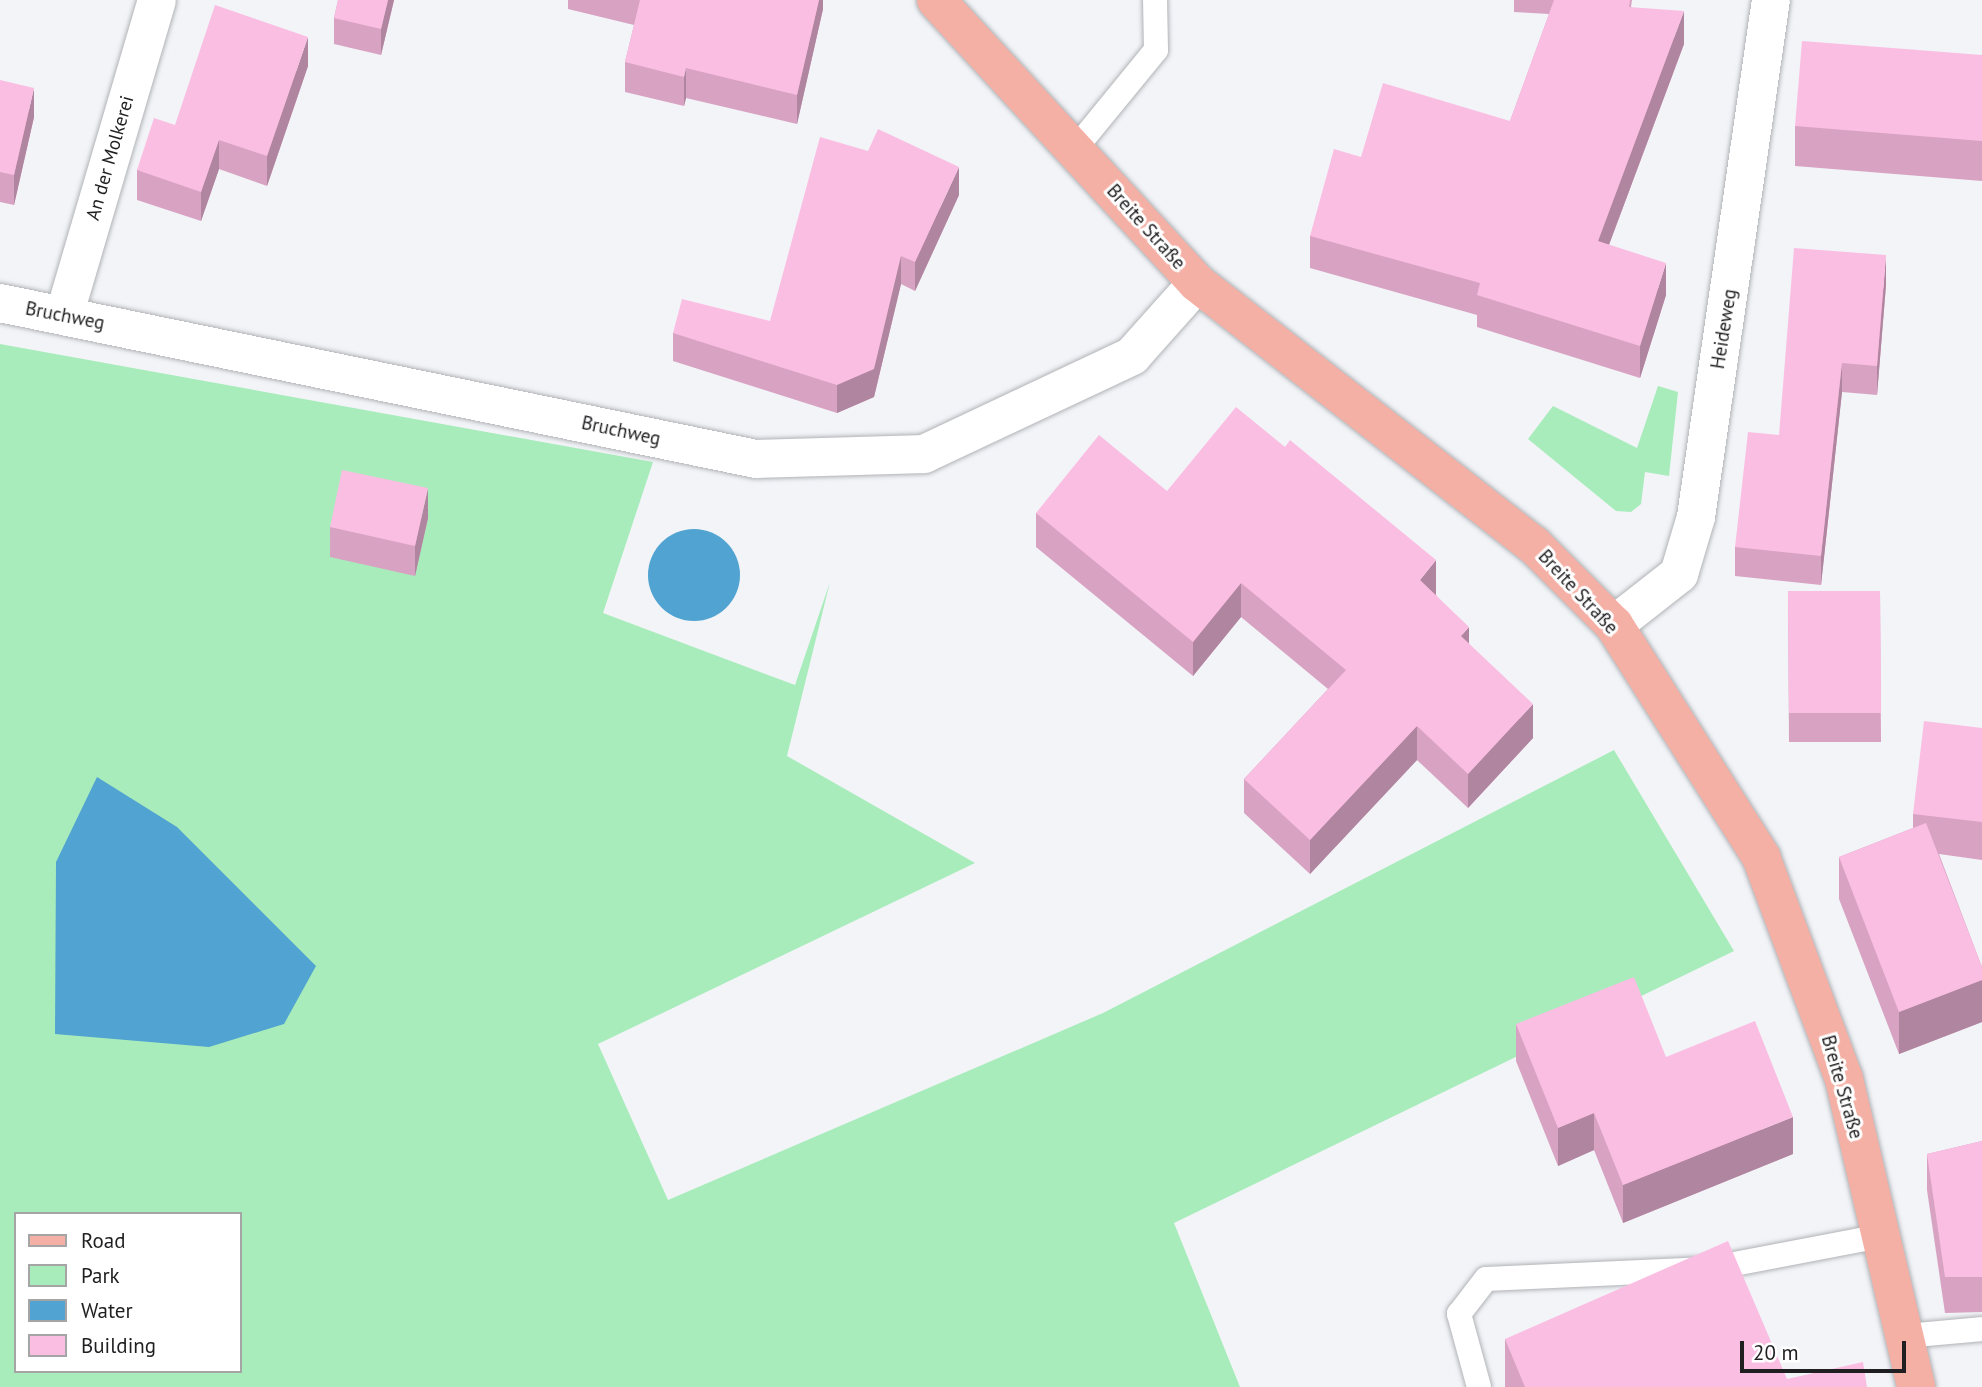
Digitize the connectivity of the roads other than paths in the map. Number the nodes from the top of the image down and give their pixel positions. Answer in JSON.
{"nodes":[{"id":1,"x":157,"y":0,"type":"edge"},
{"id":2,"x":936,"y":0,"type":"edge"},
{"id":3,"x":1156,"y":0,"type":"edge"},
{"id":4,"x":1771,"y":0,"type":"edge"},
{"id":5,"x":1075,"y":149,"type":"junction"},
{"id":6,"x":1197,"y":283,"type":"junction"},
{"id":7,"x":0,"y":303,"type":"edge"},
{"id":8,"x":64,"y":316,"type":"junction"},
{"id":9,"x":1614,"y":625,"type":"junction"},
{"id":10,"x":1881,"y":1236,"type":"junction"},
{"id":11,"x":1982,"y":1329,"type":"edge"},
{"id":12,"x":1905,"y":1336,"type":"junction"},
{"id":13,"x":1479,"y":1387,"type":"edge"},
{"id":14,"x":1916,"y":1387,"type":"edge"}],
"edges":[{"from":1,"to":8,"type":"street","name":"An der Molkerei"},
{"from":2,"to":5,"type":"main road","name":"Breite Straße"},
{"from":3,"to":5,"type":"lane"},
{"from":4,"to":9,"type":"street","name":"Heideweg"},
{"from":5,"to":6,"type":"main road","name":"Breite Straße"},
{"from":6,"to":8,"type":"street","name":"Bruchweg"},
{"from":6,"to":9,"type":"main road","name":"Breite Straße"},
{"from":7,"to":8,"type":"street","name":"Bruchweg"},
{"from":9,"to":10,"type":"main road","name":"Breite Straße"},
{"from":10,"to":12,"type":"main road","name":"Breite Straße"},
{"from":10,"to":13,"type":"lane"},
{"from":11,"to":12,"type":"lane"},
{"from":12,"to":14,"type":"main road","name":"Breite Straße"}]}
